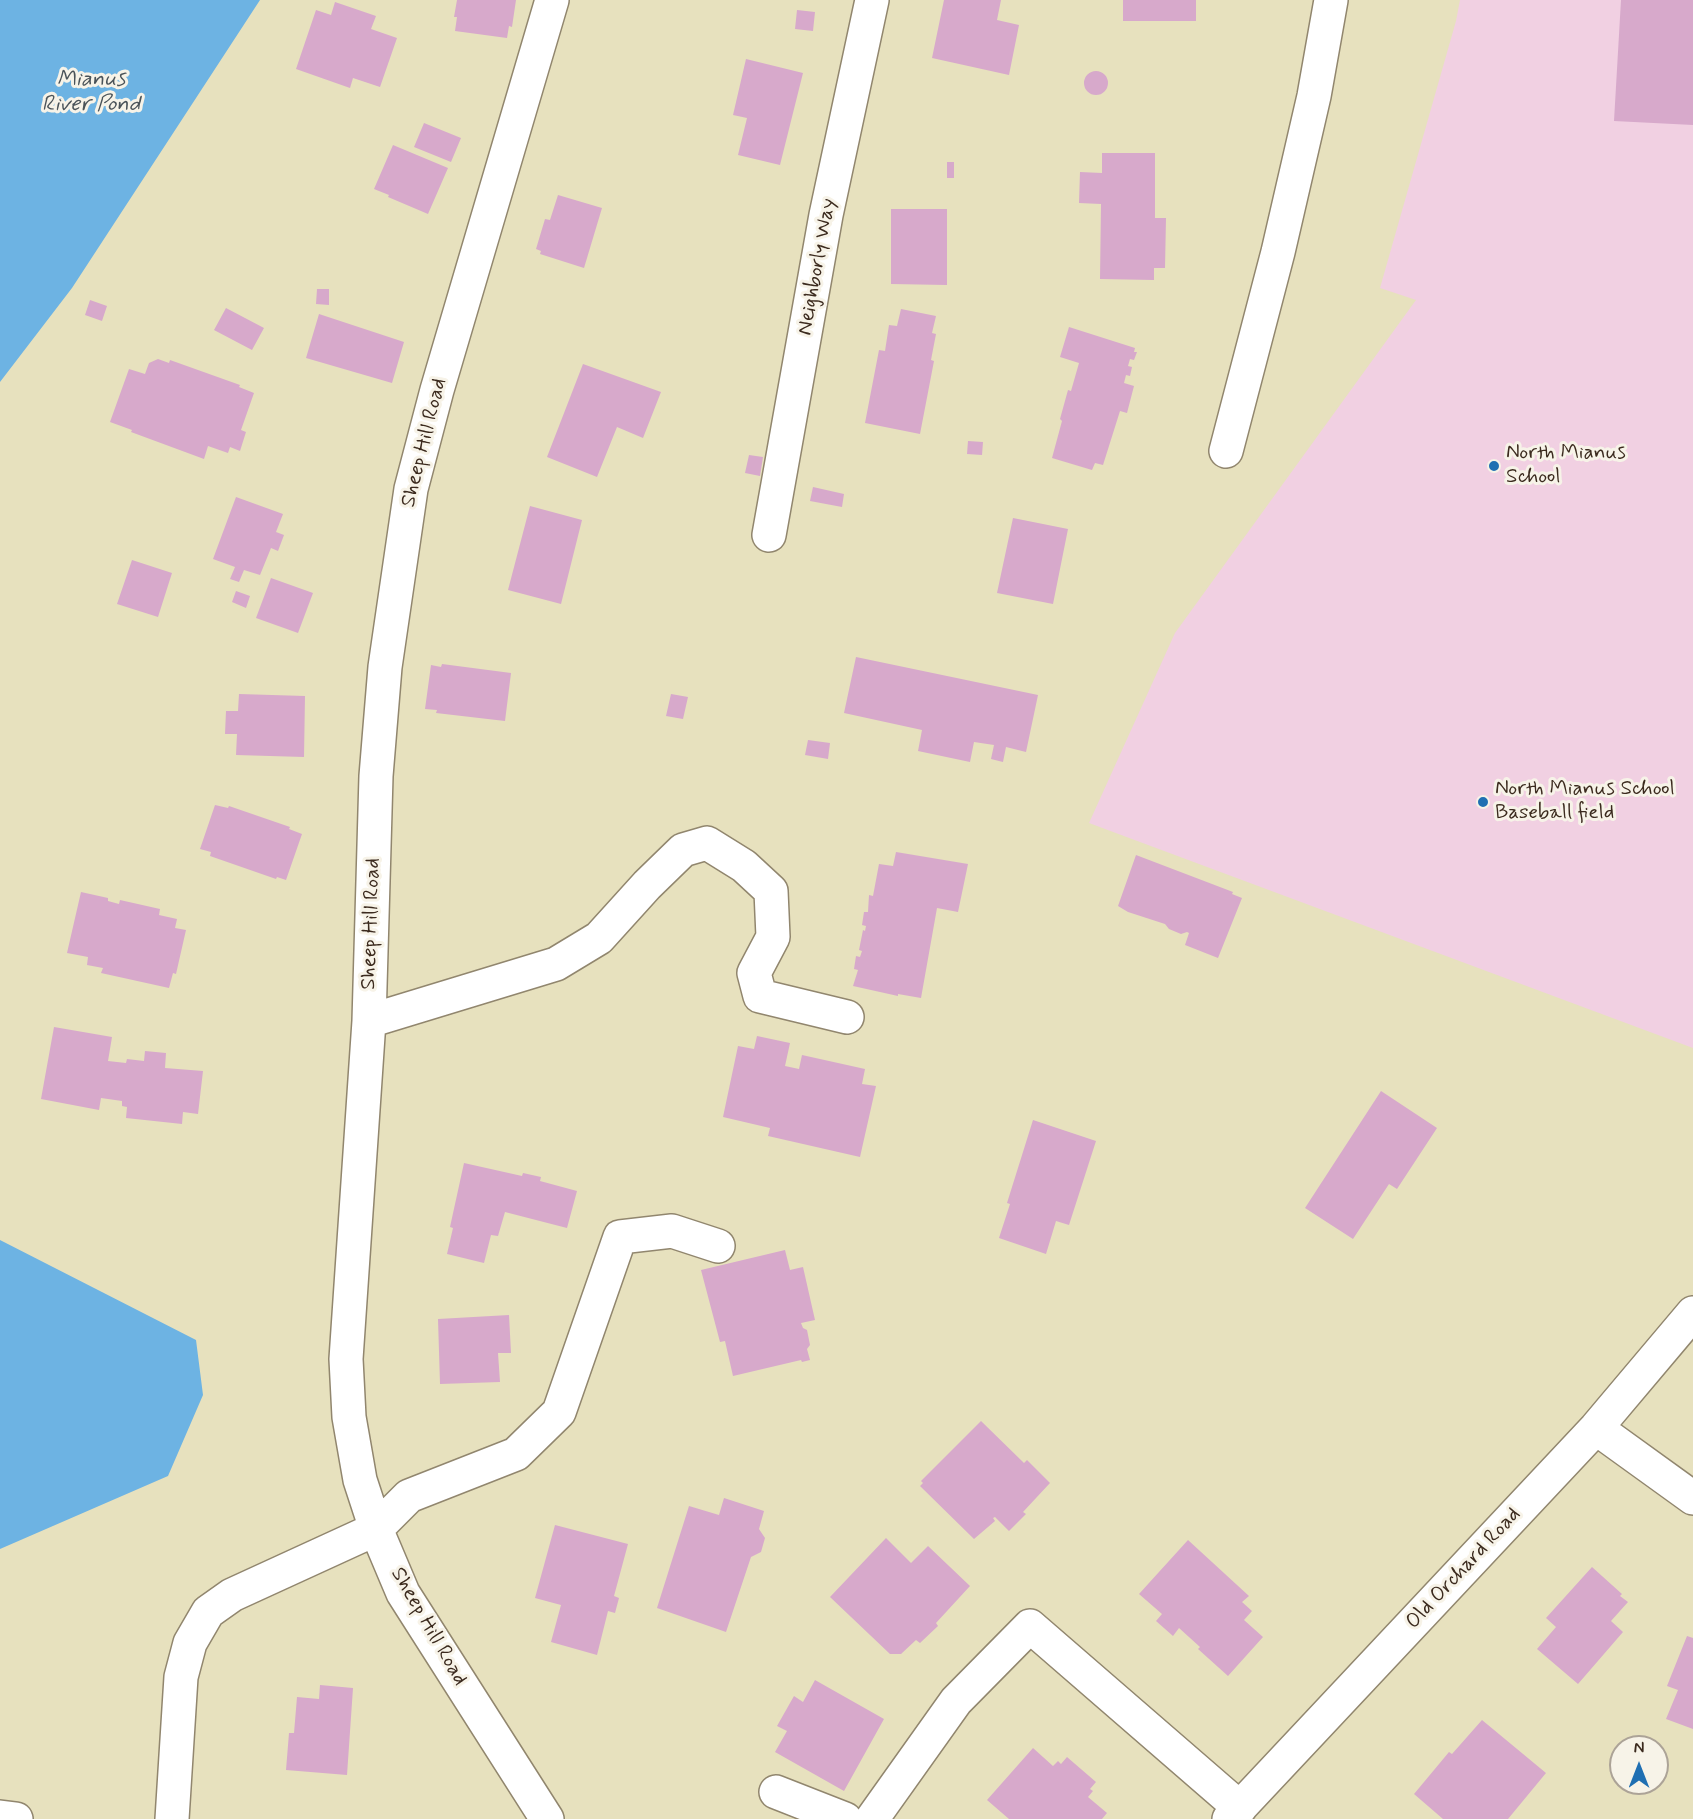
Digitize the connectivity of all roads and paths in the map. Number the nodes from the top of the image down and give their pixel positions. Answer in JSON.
{"nodes":[{"id":1,"x":552,"y":0,"type":"edge"},
{"id":2,"x":872,"y":0,"type":"edge"},
{"id":3,"x":1331,"y":0,"type":"edge"},
{"id":4,"x":1226,"y":451,"type":"dead end"},
{"id":5,"x":769,"y":535,"type":"dead end"},
{"id":6,"x":847,"y":1017,"type":"dead end"},
{"id":7,"x":369,"y":1021,"type":"junction"},
{"id":8,"x":718,"y":1246,"type":"dead end"},
{"id":9,"x":1693,"y":1313,"type":"edge"},
{"id":10,"x":1596,"y":1428,"type":"junction"},
{"id":11,"x":1693,"y":1497,"type":"edge"},
{"id":12,"x":376,"y":1529,"type":"junction"},
{"id":13,"x":776,"y":1792,"type":"dead end"},
{"id":14,"x":1235,"y":1813,"type":"edge"},
{"id":15,"x":0,"y":1817,"type":"edge"},
{"id":16,"x":16,"y":1819,"type":"edge"},
{"id":17,"x":172,"y":1819,"type":"edge"},
{"id":18,"x":548,"y":1819,"type":"edge"},
{"id":19,"x":845,"y":1819,"type":"edge"},
{"id":20,"x":872,"y":1819,"type":"edge"}],
"edges":[{"from":1,"to":7,"type":"street","name":"Sheep Hill Road"},
{"from":2,"to":5,"type":"street","name":"Neighborly Way"},
{"from":3,"to":4,"type":"street"},
{"from":6,"to":7,"type":"street"},
{"from":7,"to":12,"type":"street","name":"Sheep Hill Road"},
{"from":8,"to":12,"type":"street"},
{"from":9,"to":10,"type":"street","name":"Old Orchard Road"},
{"from":10,"to":11,"type":"street"},
{"from":10,"to":14,"type":"street","name":"Old Orchard Road"},
{"from":12,"to":17,"type":"street"},
{"from":12,"to":18,"type":"street","name":"Sheep Hill Road"},
{"from":13,"to":19,"type":"street"},
{"from":14,"to":20,"type":"street"},
{"from":15,"to":16,"type":"street"}]}
